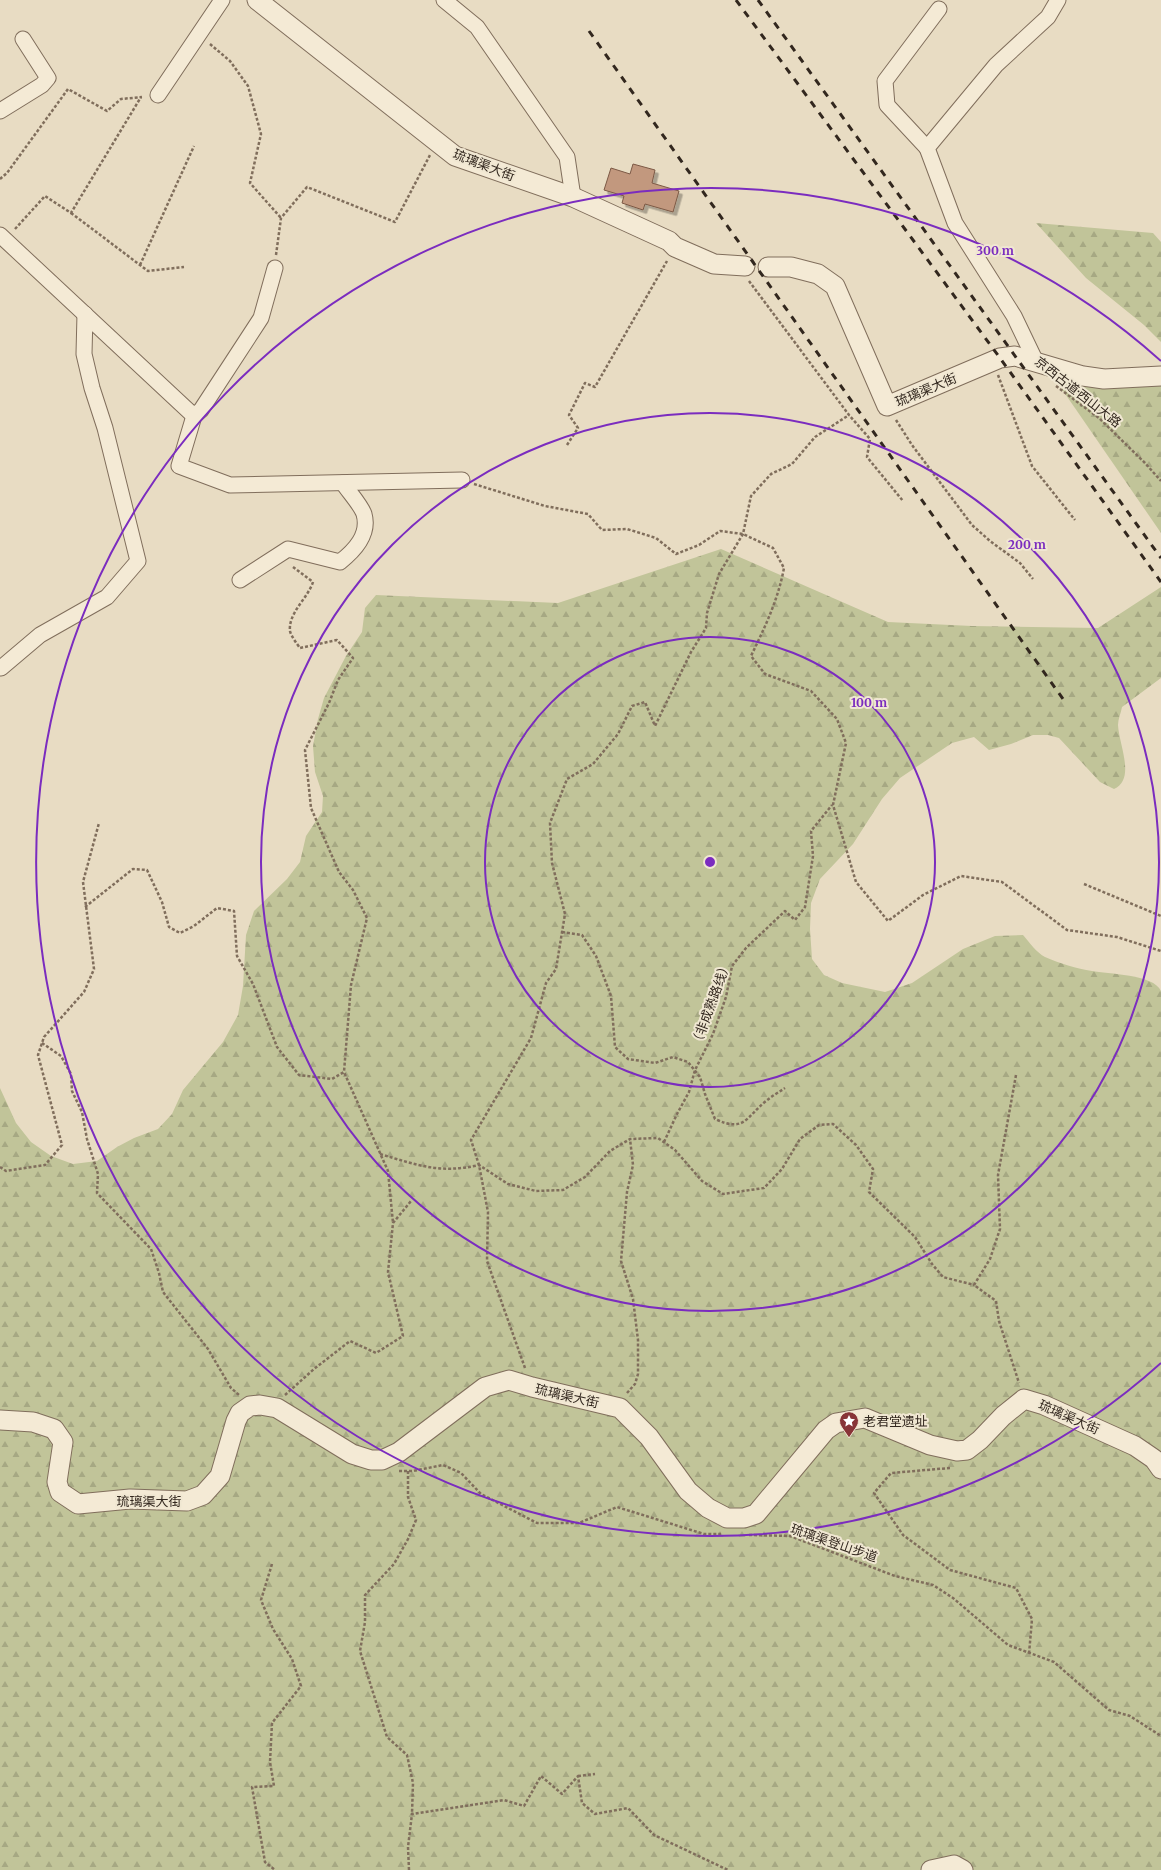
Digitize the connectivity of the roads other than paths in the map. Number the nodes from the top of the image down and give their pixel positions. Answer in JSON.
{"nodes":[{"id":1,"x":222,"y":0,"type":"edge"},
{"id":2,"x":258,"y":0,"type":"edge"},
{"id":3,"x":444,"y":0,"type":"edge"},
{"id":4,"x":1058,"y":0,"type":"edge"},
{"id":5,"x":939,"y":9,"type":"dead end"},
{"id":6,"x":23,"y":39,"type":"dead end"},
{"id":7,"x":158,"y":95,"type":"road end"},
{"id":8,"x":0,"y":111,"type":"edge"},
{"id":9,"x":927,"y":148,"type":"junction"},
{"id":10,"x":573,"y":197,"type":"junction"},
{"id":11,"x":3,"y":237,"type":"edge"},
{"id":12,"x":741,"y":266,"type":"road end"},
{"id":13,"x":768,"y":267,"type":"dead end"},
{"id":14,"x":274,"y":268,"type":"road end"},
{"id":15,"x":85,"y":314,"type":"junction"},
{"id":16,"x":1036,"y":362,"type":"junction"},
{"id":17,"x":1161,"y":376,"type":"edge"},
{"id":18,"x":194,"y":416,"type":"junction"},
{"id":19,"x":462,"y":480,"type":"road end"},
{"id":20,"x":343,"y":483,"type":"junction"},
{"id":21,"x":240,"y":580,"type":"dead end"},
{"id":22,"x":1,"y":668,"type":"edge"},
{"id":23,"x":0,"y":1420,"type":"edge"},
{"id":24,"x":1161,"y":1469,"type":"edge"},
{"id":25,"x":930,"y":1870,"type":"edge"},
{"id":26,"x":963,"y":1870,"type":"edge"}],
"edges":[{"from":1,"to":7,"type":"street"},
{"from":2,"to":10,"type":"street","name":"琉璃渠大街"},
{"from":3,"to":10,"type":"street"},
{"from":4,"to":9,"type":"street"},
{"from":5,"to":9,"type":"street"},
{"from":6,"to":8,"type":"street"},
{"from":9,"to":16,"type":"street"},
{"from":10,"to":12,"type":"street","name":"琉璃渠大街"},
{"from":11,"to":15,"type":"street"},
{"from":13,"to":16,"type":"street","name":"琉璃渠大街"},
{"from":14,"to":18,"type":"street"},
{"from":15,"to":18,"type":"street"},
{"from":15,"to":22,"type":"street"},
{"from":16,"to":17,"type":"street","name":"琉璃渠大街"},
{"from":18,"to":20,"type":"street"},
{"from":19,"to":20,"type":"street"},
{"from":20,"to":21,"type":"street"},
{"from":23,"to":24,"type":"street","name":"琉璃渠大街"},
{"from":25,"to":26,"type":"street"}]}
